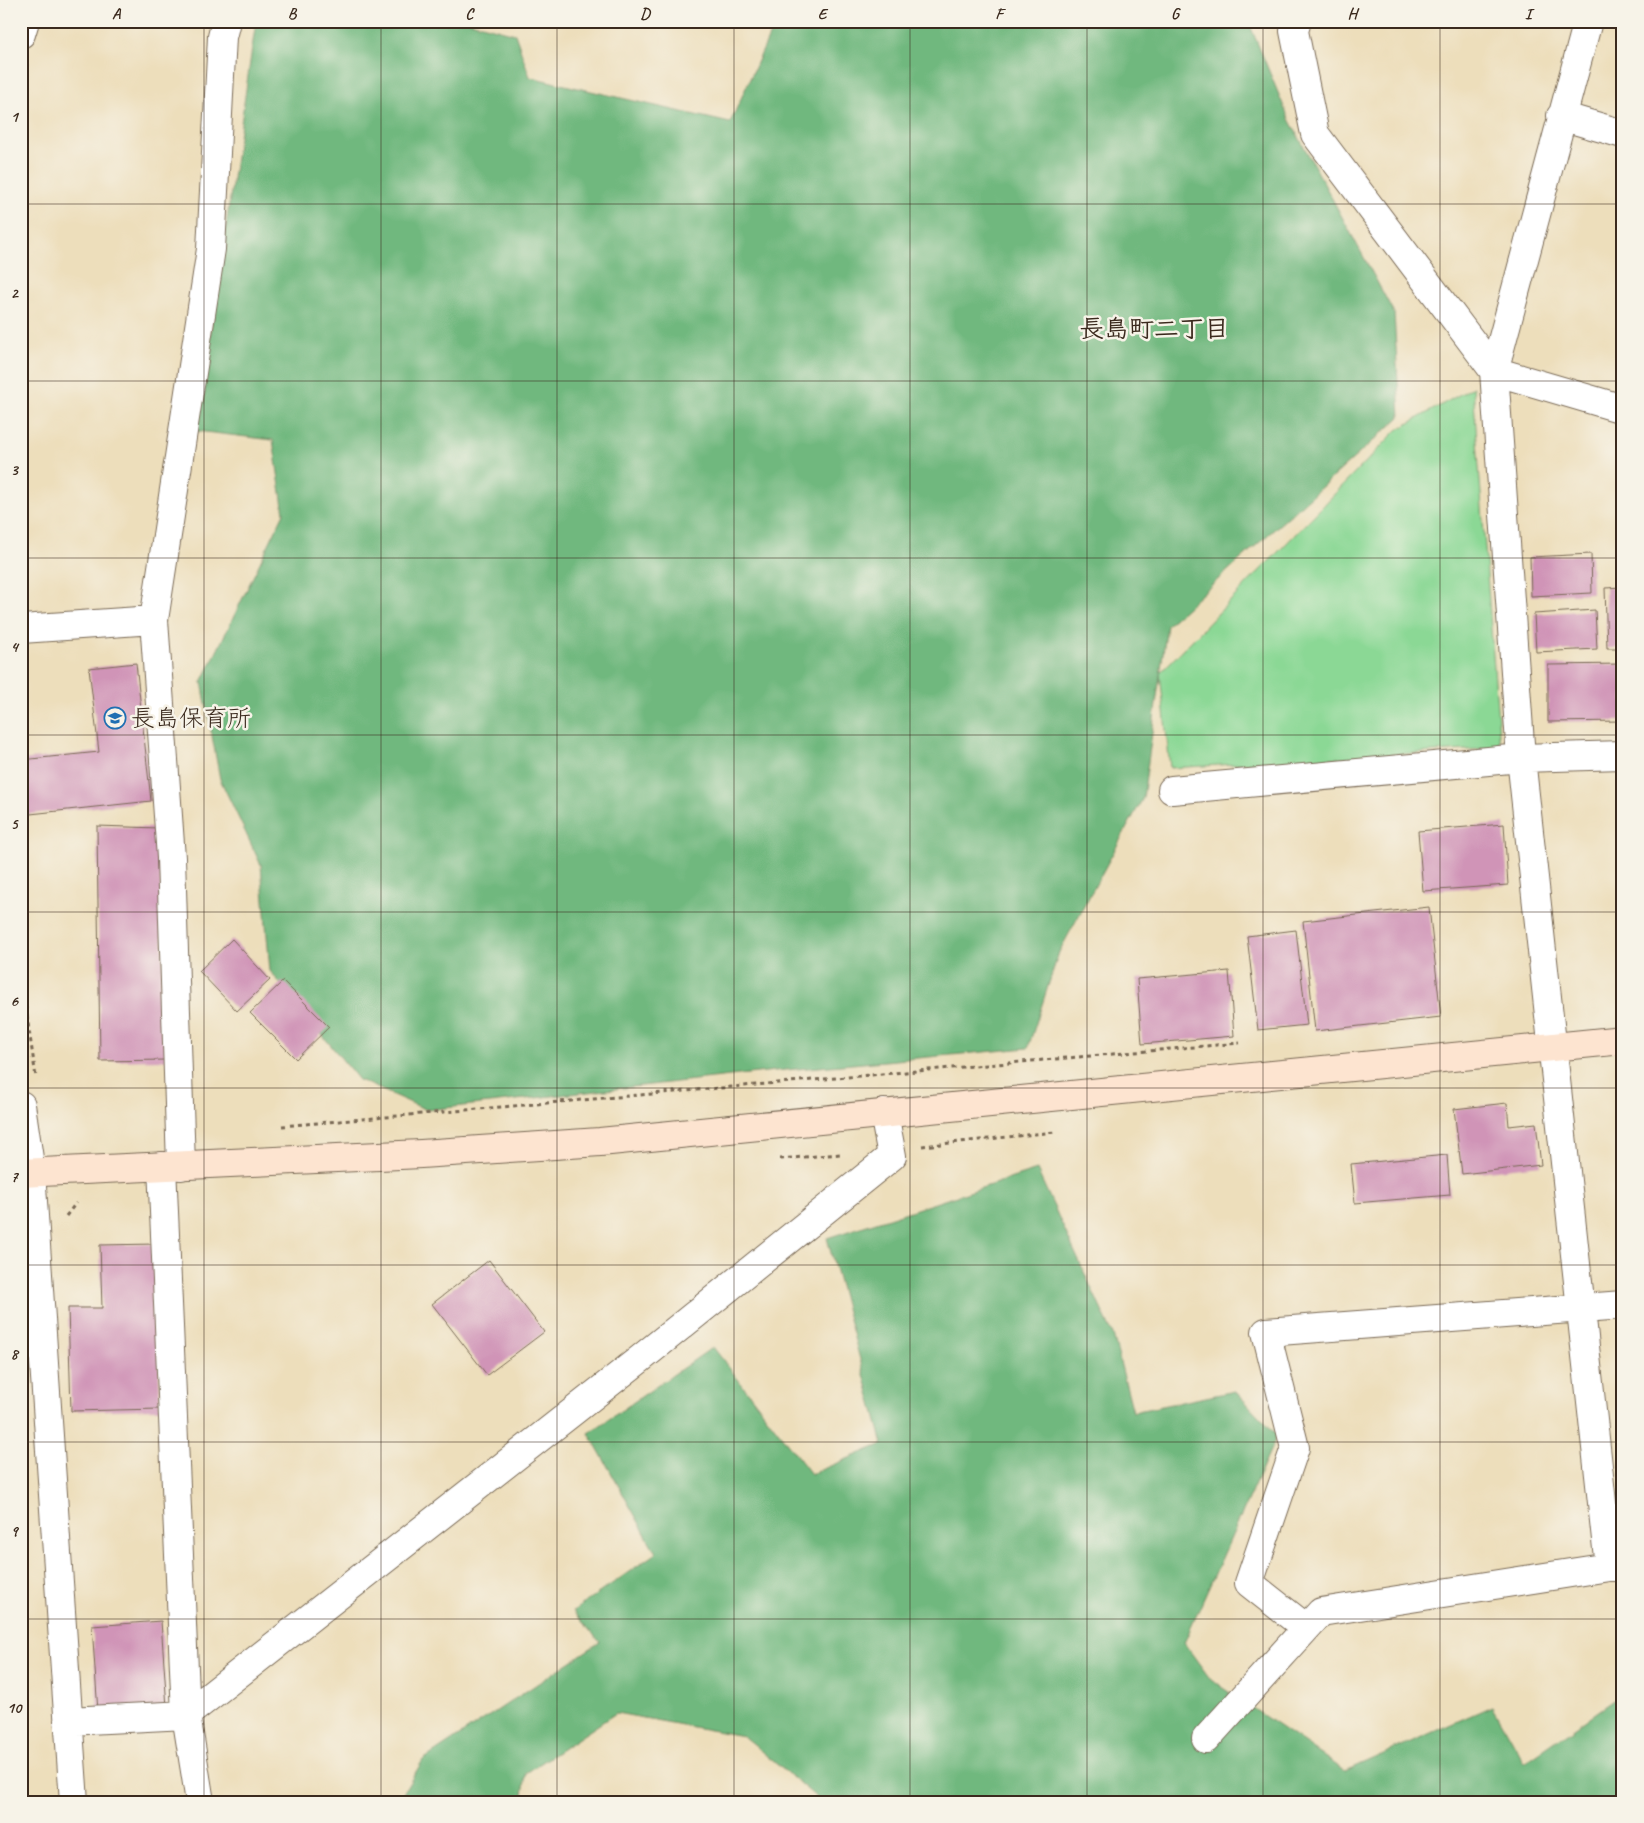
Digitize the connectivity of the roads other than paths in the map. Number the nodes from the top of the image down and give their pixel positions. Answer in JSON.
{"nodes":[{"id":1,"x":25,"y":21,"type":"edge"},
{"id":2,"x":226,"y":21,"type":"edge"},
{"id":3,"x":1588,"y":21,"type":"edge"},
{"id":4,"x":1291,"y":24,"type":"edge"},
{"id":5,"x":21,"y":34,"type":"edge"},
{"id":6,"x":1561,"y":116,"type":"junction"},
{"id":7,"x":1623,"y":134,"type":"edge"},
{"id":8,"x":1494,"y":371,"type":"junction"},
{"id":9,"x":1623,"y":409,"type":"edge"},
{"id":10,"x":154,"y":620,"type":"junction"},
{"id":11,"x":21,"y":629,"type":"edge"},
{"id":12,"x":1623,"y":755,"type":"edge"},
{"id":13,"x":1520,"y":758,"type":"junction"},
{"id":14,"x":1172,"y":790,"type":"dead end"},
{"id":15,"x":1623,"y":1040,"type":"edge"},
{"id":16,"x":1551,"y":1046,"type":"junction"},
{"id":17,"x":29,"y":1095,"type":"edge"},
{"id":18,"x":884,"y":1113,"type":"junction"},
{"id":19,"x":171,"y":1166,"type":"junction"},
{"id":20,"x":26,"y":1172,"type":"edge"},
{"id":21,"x":1623,"y":1305,"type":"edge"},
{"id":22,"x":1582,"y":1309,"type":"junction"},
{"id":23,"x":1616,"y":1567,"type":"edge"},
{"id":24,"x":1306,"y":1628,"type":"junction"},
{"id":25,"x":186,"y":1714,"type":"junction"},
{"id":26,"x":68,"y":1721,"type":"junction"},
{"id":27,"x":1206,"y":1739,"type":"dead end"},
{"id":28,"x":74,"y":1802,"type":"edge"},
{"id":29,"x":200,"y":1802,"type":"edge"}],
"edges":[{"from":1,"to":5,"type":"street"},
{"from":2,"to":10,"type":"street"},
{"from":3,"to":6,"type":"street"},
{"from":4,"to":8,"type":"street"},
{"from":6,"to":7,"type":"street"},
{"from":6,"to":8,"type":"street"},
{"from":8,"to":9,"type":"street"},
{"from":8,"to":13,"type":"street"},
{"from":10,"to":11,"type":"street"},
{"from":10,"to":19,"type":"street"},
{"from":12,"to":13,"type":"street"},
{"from":13,"to":14,"type":"street"},
{"from":13,"to":16,"type":"street"},
{"from":15,"to":16,"type":"street"},
{"from":16,"to":18,"type":"street"},
{"from":16,"to":22,"type":"street"},
{"from":17,"to":20,"type":"street"},
{"from":18,"to":19,"type":"street"},
{"from":18,"to":25,"type":"street"},
{"from":19,"to":20,"type":"street"},
{"from":19,"to":25,"type":"street"},
{"from":20,"to":26,"type":"street"},
{"from":21,"to":22,"type":"street"},
{"from":22,"to":23,"type":"street"},
{"from":22,"to":24,"type":"street"},
{"from":23,"to":24,"type":"street"},
{"from":24,"to":27,"type":"street"},
{"from":25,"to":26,"type":"street"},
{"from":25,"to":29,"type":"street"},
{"from":26,"to":28,"type":"street"}]}
